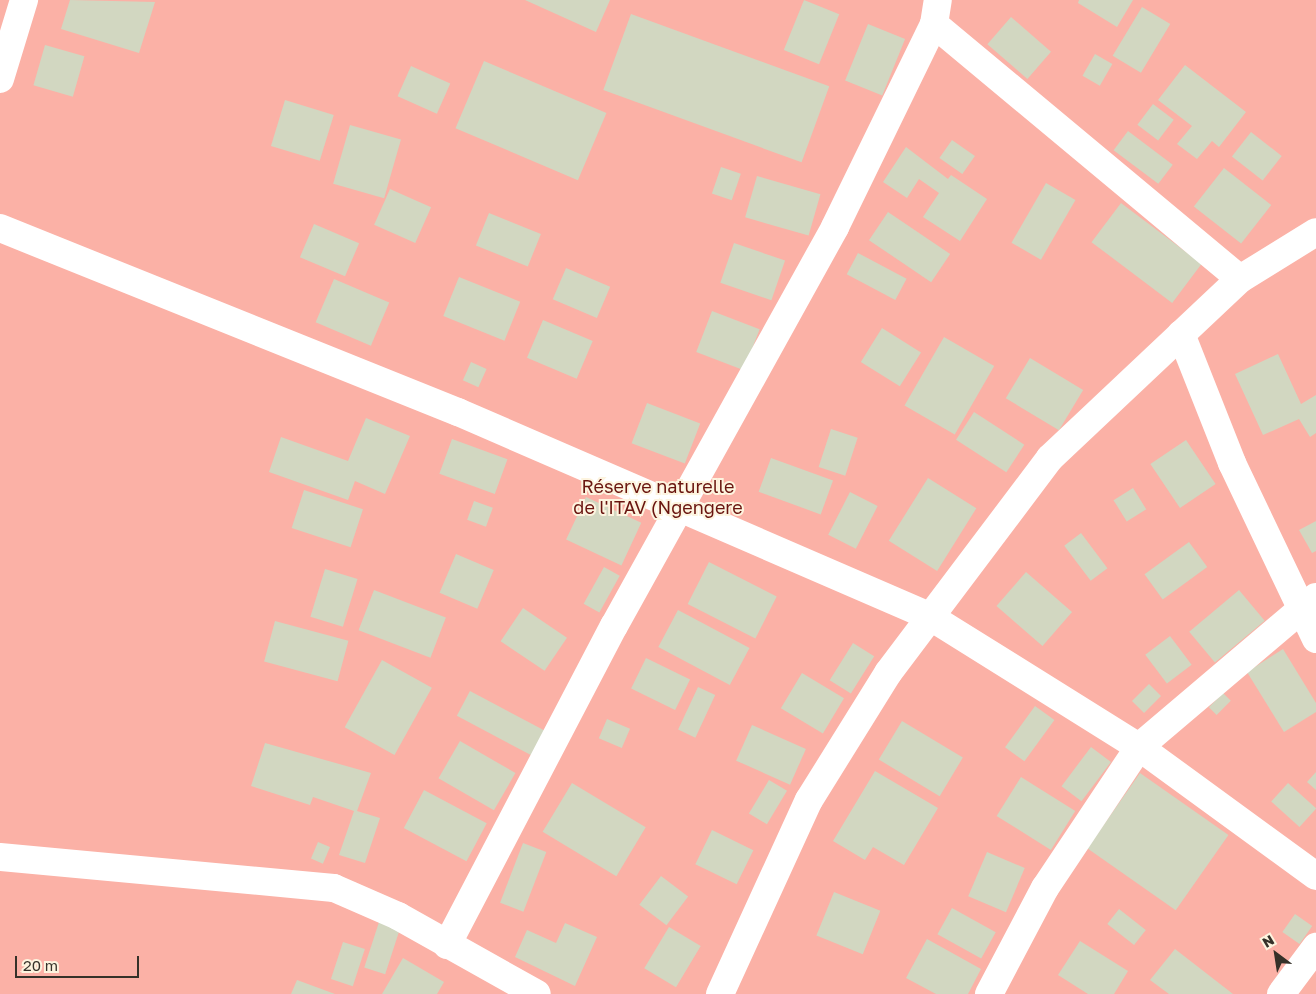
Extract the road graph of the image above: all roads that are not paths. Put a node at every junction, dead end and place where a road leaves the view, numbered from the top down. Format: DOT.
graph roads {
  1 [pos="24,0"];
  2 [pos="936,12"];
  3 [pos="0,79"];
  4 [pos="0,228"];
  5 [pos="1316,232"];
  6 [pos="1240,279"];
  7 [pos="1182,334"];
  8 [pos="680,508"];
  9 [pos="1307,603"];
  10 [pos="929,616"];
  11 [pos="1316,639"];
  12 [pos="1139,747"];
  13 [pos="0,857"];
  14 [pos="1316,876"];
  15 [pos="447,945"];
  16 [pos="1316,947"];
  17 [pos="537,994"];
  18 [pos="720,994"];
  19 [pos="989,994"];
  20 [pos="1281,994"];
  1 -- 3 [label="street"];
  2 -- 6 [label="street"];
  2 -- 8 [label="street"];
  4 -- 8 [label="street"];
  5 -- 6 [label="street"];
  6 -- 7 [label="street"];
  7 -- 9 [label="street"];
  7 -- 10 [label="street"];
  8 -- 10 [label="street"];
  8 -- 15 [label="street"];
  9 -- 11 [label="street"];
  9 -- 12 [label="street"];
  10 -- 12 [label="street"];
  10 -- 18 [label="street"];
  12 -- 14 [label="street"];
  12 -- 19 [label="street"];
  13 -- 15 [label="street"];
  15 -- 17 [label="street"];
  16 -- 20 [label="street"];
}
